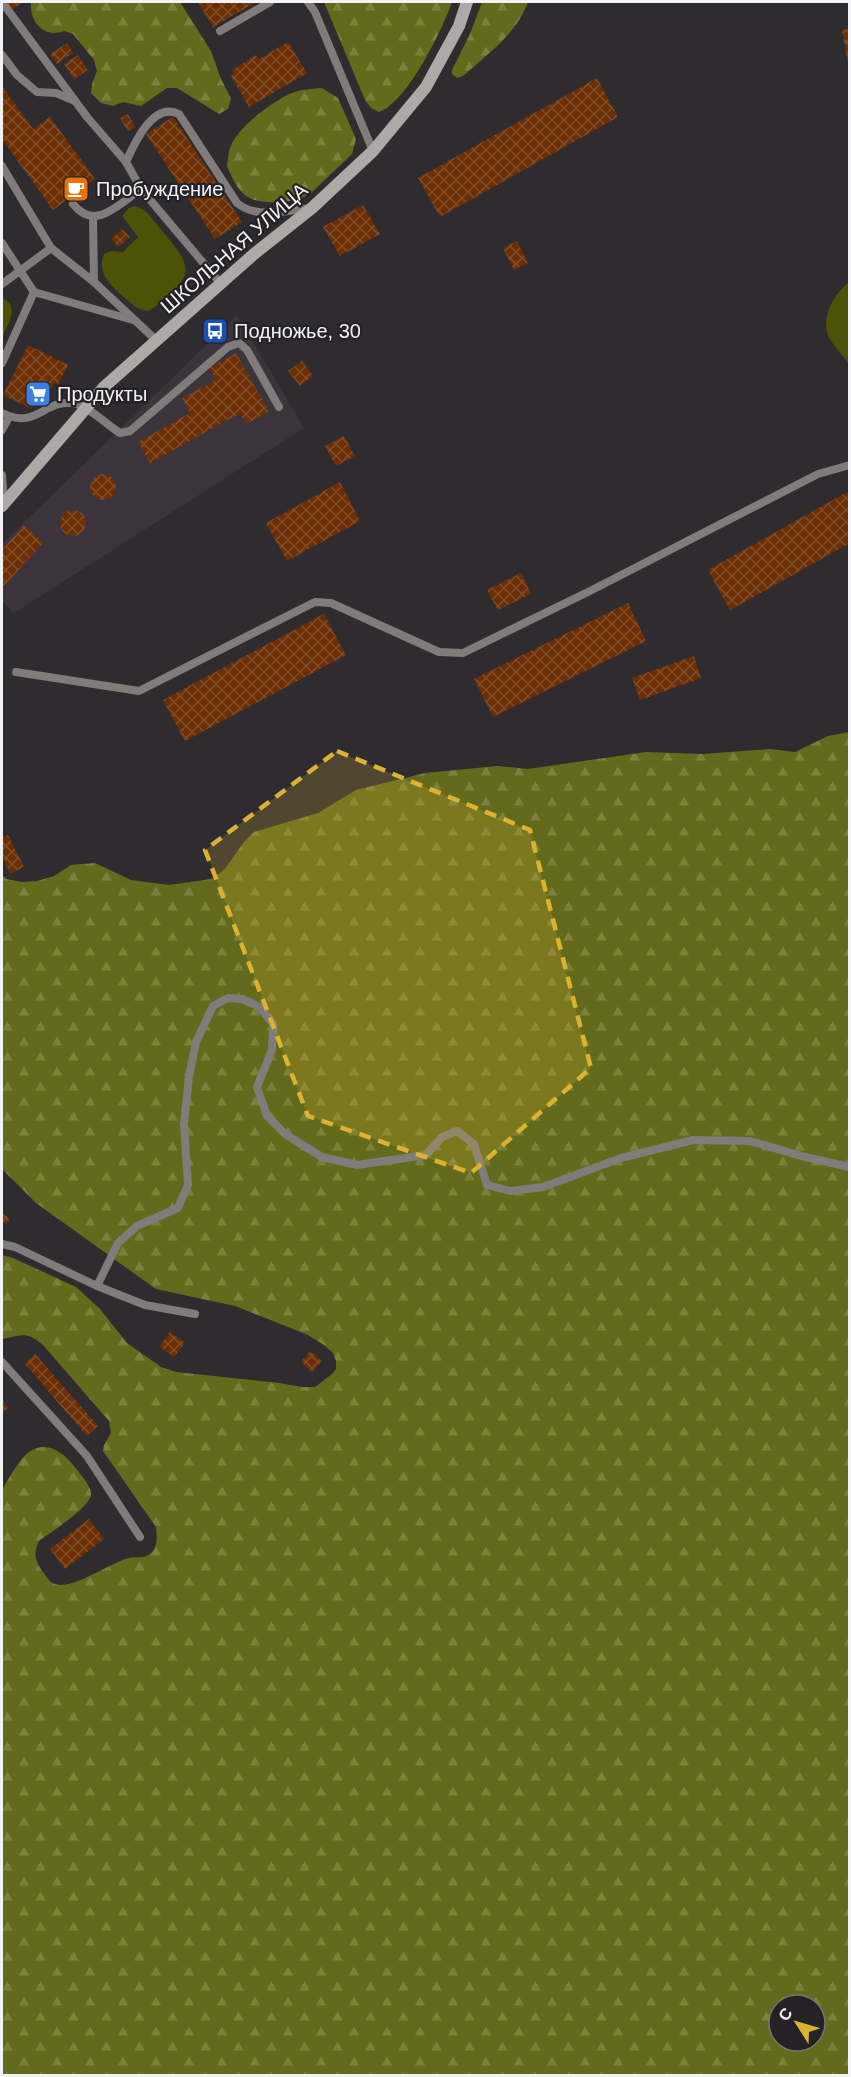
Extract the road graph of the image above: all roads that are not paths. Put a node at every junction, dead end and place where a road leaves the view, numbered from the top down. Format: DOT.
graph roads {
  1 [pos="2,2"];
  2 [pos="270,2"];
  3 [pos="308,2"];
  4 [pos="467,2"];
  5 [pos="220,31"];
  6 [pos="2,55"];
  7 [pos="75,101"];
  8 [pos="373,151"];
  9 [pos="126,162"];
  10 [pos="2,166"];
  11 [pos="141,189"];
  12 [pos="73,204"];
  13 [pos="312,208"];
  14 [pos="93,217"];
  15 [pos="2,243"];
  16 [pos="51,248"];
  17 [pos="19,271"];
  18 [pos="94,282"];
  19 [pos="2,284"];
  20 [pos="221,284"];
  21 [pos="34,292"];
  22 [pos="133,320"];
  23 [pos="157,341"];
  24 [pos="2,363"];
  25 [pos="279,407"];
  26 [pos="85,408"];
  27 [pos="5,415"];
  28 [pos="2,430"];
  29 [pos="849,465"];
  30 [pos="2,475"];
  31 [pos="3,505"];
  32 [pos="16,672"];
  33 [pos="849,1167"];
  34 [pos="2,1244"];
  35 [pos="97,1286"];
  36 [pos="195,1314"];
  37 [pos="2,1362"];
  38 [pos="140,1537"];
  1 -- 7 [label="lane"];
  2 -- 5 [label="lane"];
  3 -- 8 [label="lane"];
  4 -- 8 [label="main road, ШКОЛЬНАЯ УЛИЦА"];
  6 -- 7 [label="lane"];
  7 -- 9 [label="lane"];
  8 -- 13 [label="main road, ШКОЛЬНАЯ УЛИЦА"];
  9 -- 11 [label="lane"];
  9 -- 13 [label="lane"];
  10 -- 16 [label="lane"];
  11 -- 14 [label="lane"];
  11 -- 20 [label="lane"];
  12 -- 14 [label="lane"];
  13 -- 20 [label="main road, ШКОЛЬНАЯ УЛИЦА"];
  14 -- 18 [label="lane"];
  15 -- 17 [label="lane"];
  16 -- 17 [label="lane"];
  16 -- 18 [label="lane"];
  17 -- 19 [label="lane"];
  17 -- 21 [label="lane"];
  18 -- 22 [label="lane"];
  20 -- 23 [label="main road, ШКОЛЬНАЯ УЛИЦА"];
  21 -- 22 [label="lane"];
  21 -- 24 [label="lane"];
  22 -- 23 [label="lane"];
  23 -- 26 [label="main road, ШКОЛЬНАЯ УЛИЦА"];
  25 -- 26 [label="lane"];
  26 -- 27 [label="lane"];
  26 -- 31 [label="main road, ШКОЛЬНАЯ УЛИЦА"];
  27 -- 28 [label="lane"];
  29 -- 32 [label="lane"];
  30 -- 31 [label="lane"];
  33 -- 35 [label="lane"];
  34 -- 35 [label="lane"];
  35 -- 36 [label="lane"];
  37 -- 38 [label="lane"];
}
